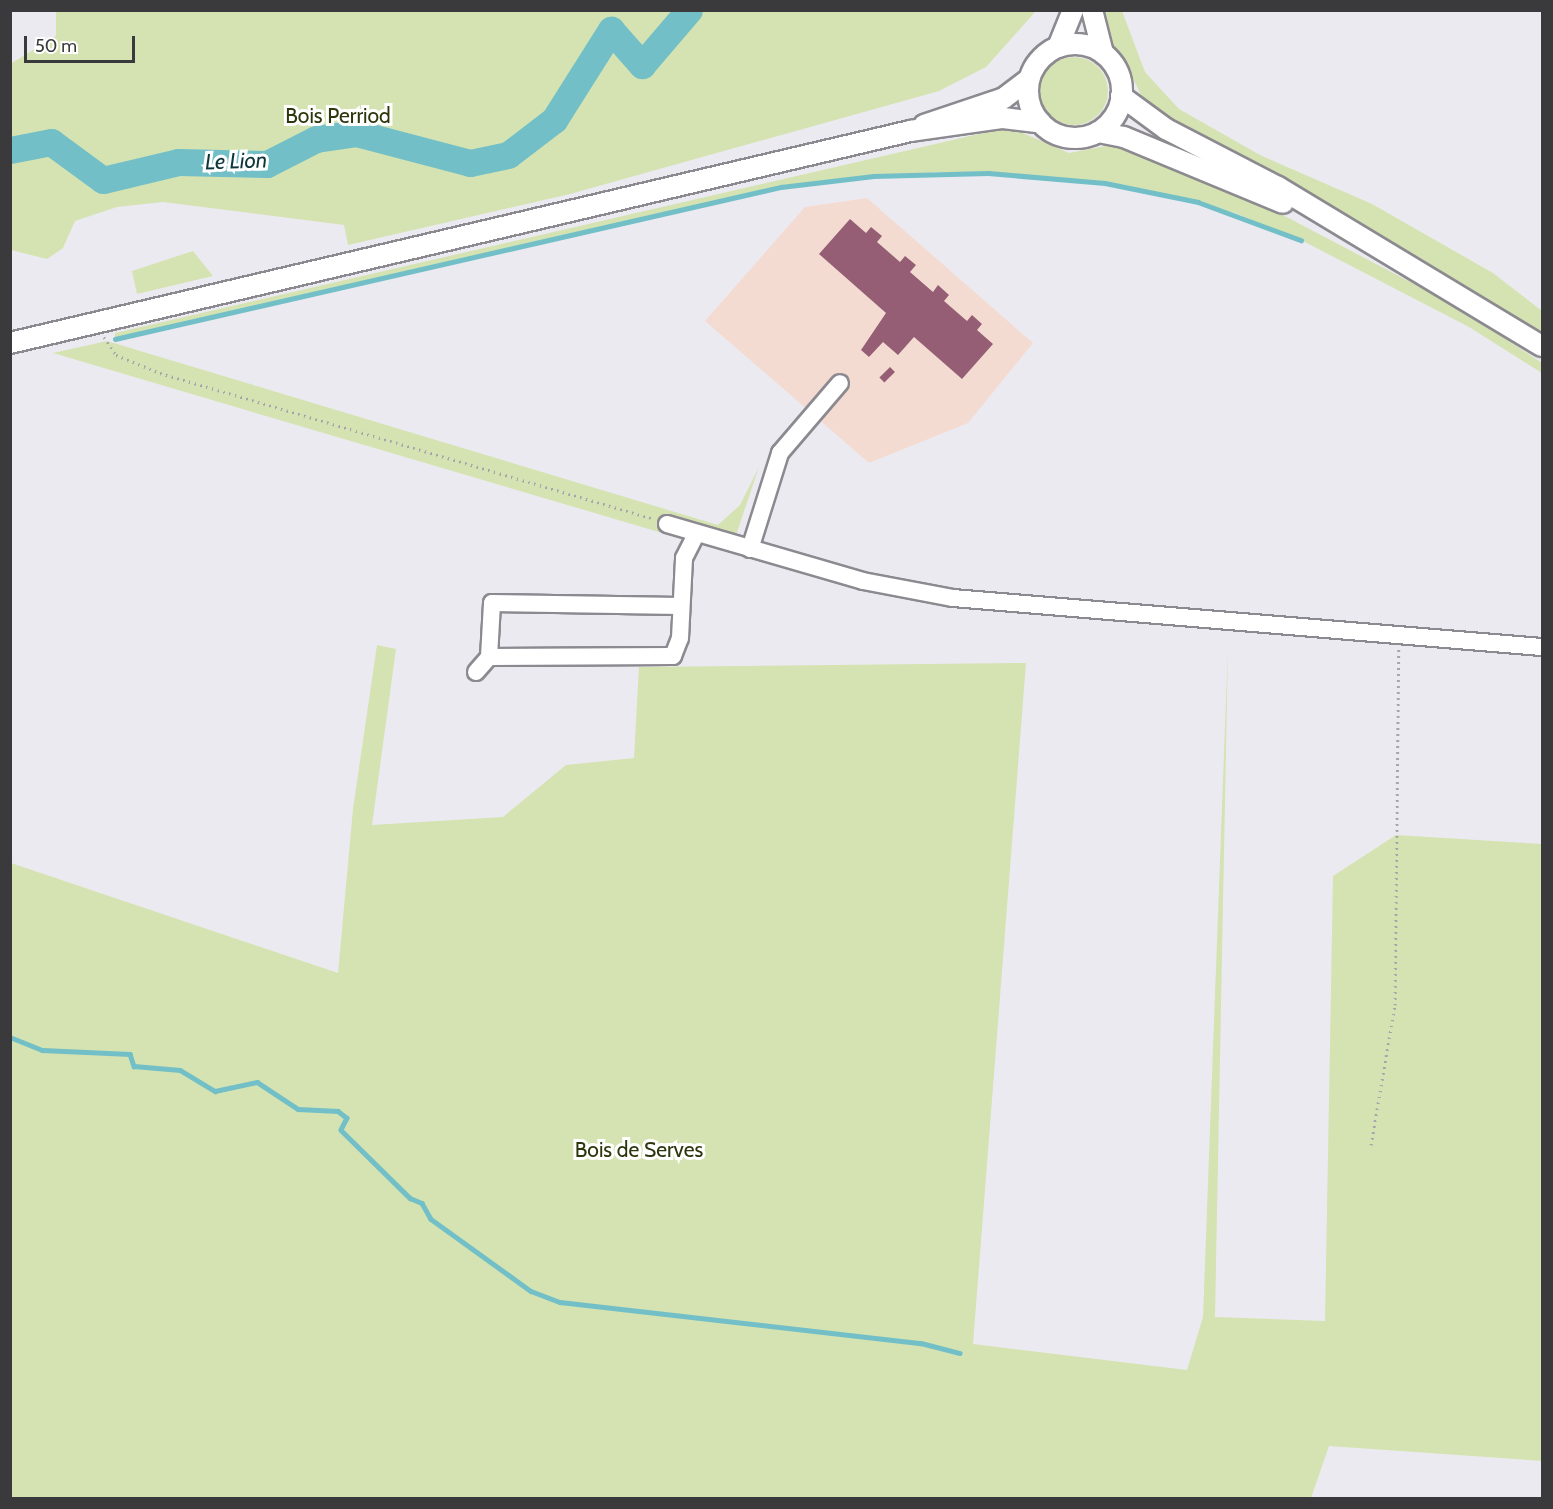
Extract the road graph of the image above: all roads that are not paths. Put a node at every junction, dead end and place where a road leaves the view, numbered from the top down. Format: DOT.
graph roads {
  1 [pos="1073,10"];
  2 [pos="1092,10"];
  3 [pos="1058,47"];
  4 [pos="1102,53"];
  5 [pos="1029,79"];
  6 [pos="1121,96"];
  7 [pos="1041,123"];
  8 [pos="910,131"];
  9 [pos="1098,132"];
  10 [pos="1331,221"];
  11 [pos="10,343"];
  12 [pos="1542,346"];
  13 [pos="840,382"];
  14 [pos="667,524"];
  15 [pos="697,532"];
  16 [pos="750,549"];
  17 [pos="680,606"];
  18 [pos="1542,647"];
  19 [pos="489,657"];
  20 [pos="476,672"];
  1 -- 3 [label="main road"];
  2 -- 4 [label="main road"];
  3 -- 4 [label="main road"];
  3 -- 5 [label="main road"];
  4 -- 6 [label="main road"];
  5 -- 7 [label="main road"];
  5 -- 8 [label="main road"];
  6 -- 9 [label="main road"];
  6 -- 10 [label="main road"];
  7 -- 8 [label="main road"];
  7 -- 9 [label="main road"];
  8 -- 11 [label="main road"];
  9 -- 10 [label="main road"];
  10 -- 12 [label="main road"];
  13 -- 16 [label="lane"];
  14 -- 15 [label="lane"];
  15 -- 16 [label="lane"];
  15 -- 17 [label="lane"];
  16 -- 18 [label="lane"];
  17 -- 19 [label="lane"];
  17 -- 19 [label="lane"];
  19 -- 20 [label="lane"];
}
